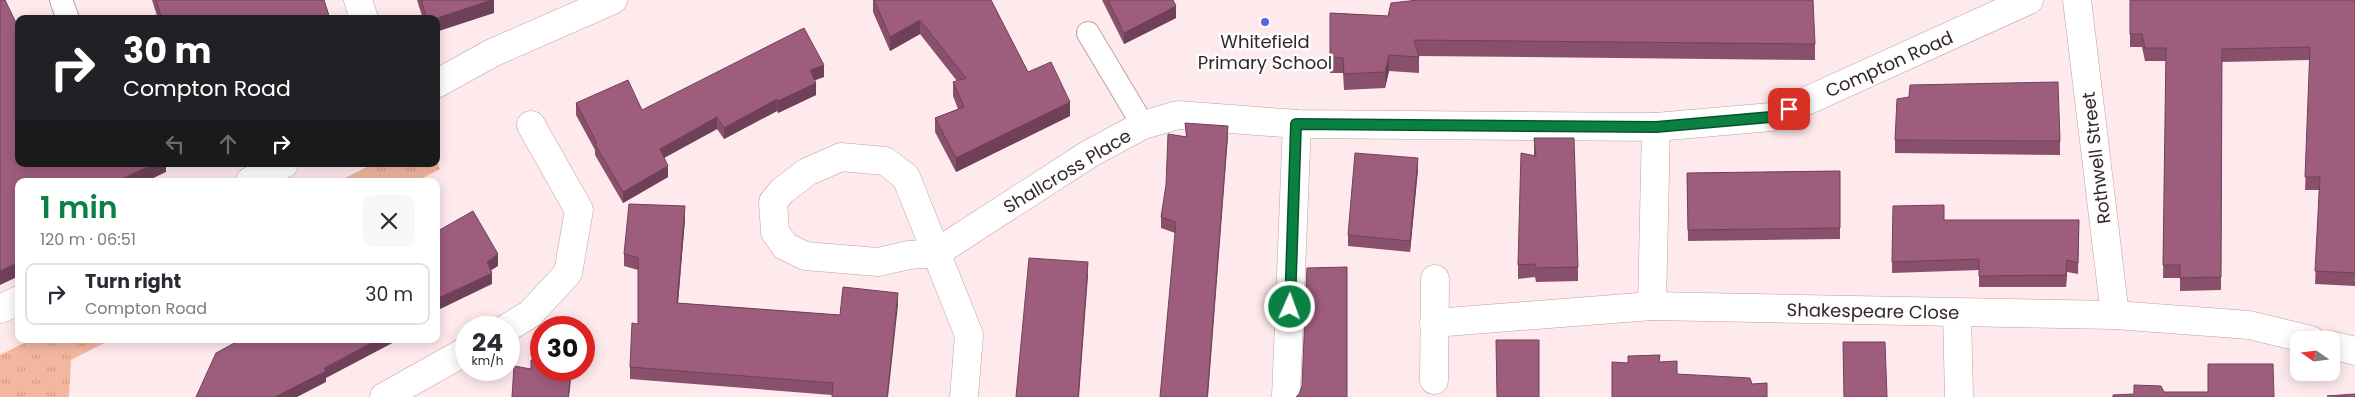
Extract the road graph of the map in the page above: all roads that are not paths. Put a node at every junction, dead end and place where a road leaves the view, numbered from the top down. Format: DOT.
graph roads {
  1 [pos="61,0"];
  2 [pos="358,0"];
  3 [pos="613,0"];
  4 [pos="2029,0"];
  5 [pos="2077,0"];
  6 [pos="67,15"];
  7 [pos="363,15"];
  8 [pos="1088,33"];
  9 [pos="440,82"];
  10 [pos="1296,124"];
  11 [pos="531,125"];
  12 [pos="1143,125"];
  13 [pos="1656,127"];
  14 [pos="278,167"];
  15 [pos="256,178"];
  16 [pos="936,253"];
  17 [pos="1435,279"];
  18 [pos="15,302"];
  19 [pos="1652,306"];
  20 [pos="0,309"];
  21 [pos="1957,313"];
  22 [pos="2115,315"];
  23 [pos="520,320"];
  24 [pos="1434,323"];
  25 [pos="2290,335"];
  26 [pos="2340,347"];
  27 [pos="2355,351"];
  28 [pos="455,356"];
  29 [pos="1434,380"];
  30 [pos="384,397"];
  31 [pos="964,397"];
  32 [pos="1286,397"];
  33 [pos="1958,397"];
  1 -- 6 [label="lane"];
  2 -- 7 [label="street"];
  3 -- 9 [label="street"];
  4 -- 13 [label="street, Compton Road"];
  5 -- 22 [label="street, Rothwell Street"];
  8 -- 12 [label="lane"];
  10 -- 12 [label="street, Shallcross Place"];
  10 -- 13 [label="street, Compton Road"];
  10 -- 32 [label="street"];
  11 -- 23 [label="street"];
  12 -- 16 [label="street, Shallcross Place"];
  13 -- 19 [label="street"];
  14 -- 15 [label="street"];
  16 -- 16 [label="street"];
  16 -- 31 [label="street"];
  17 -- 24 [label="street"];
  18 -- 20 [label="street"];
  19 -- 21 [label="street, Shakespeare Close"];
  19 -- 24 [label="street, Shakespeare Close"];
  21 -- 22 [label="street, Shakespeare Close"];
  21 -- 33 [label="street"];
  22 -- 25 [label="street, Shakespeare Close"];
  24 -- 29 [label="street"];
  26 -- 27 [label="street"];
  28 -- 30 [label="street"];
}
